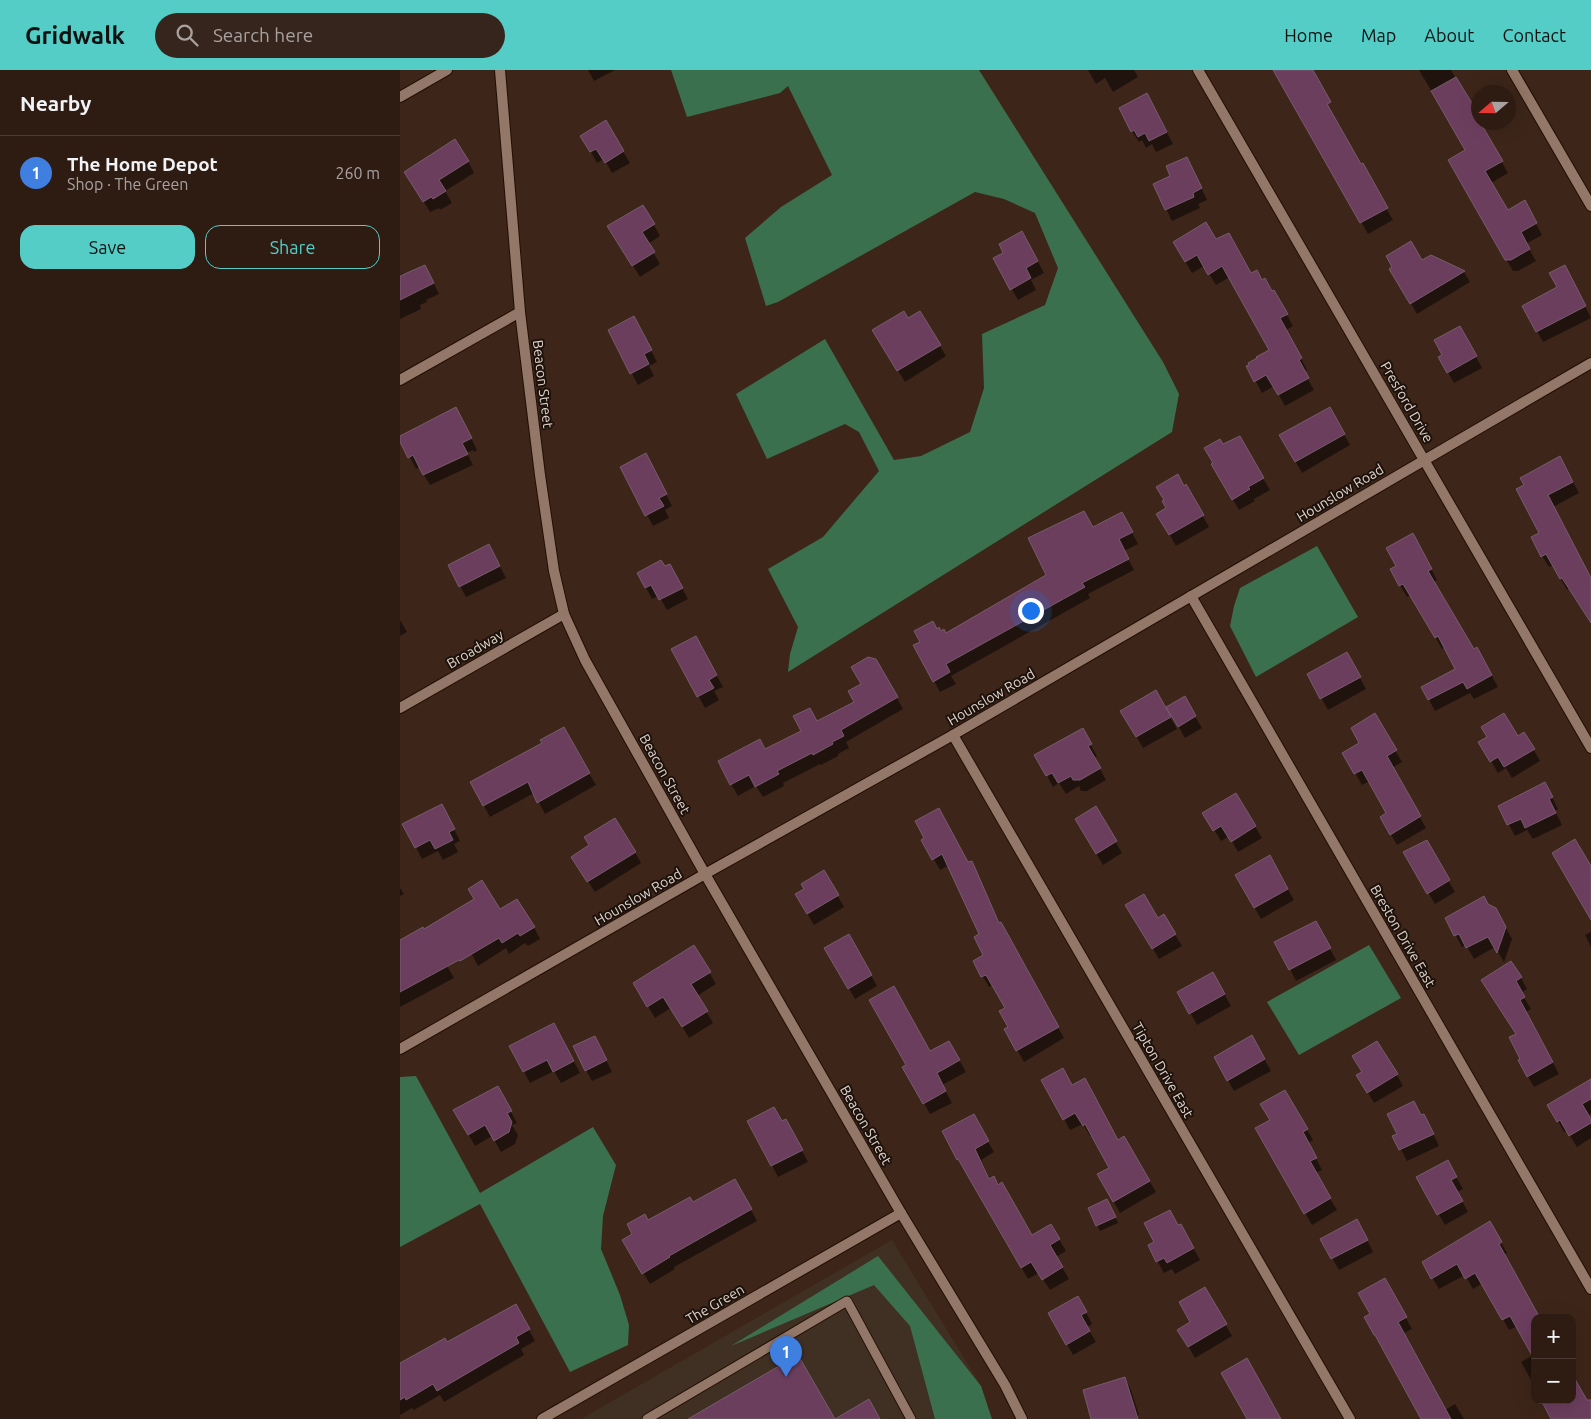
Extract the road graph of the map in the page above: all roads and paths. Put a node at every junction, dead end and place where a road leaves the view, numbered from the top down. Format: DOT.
graph roads {
  1 [pos="447,70"];
  2 [pos="500,70"];
  3 [pos="1198,70"];
  4 [pos="1512,70"];
  5 [pos="400,97"];
  6 [pos="1591,206"];
  7 [pos="520,312"];
  8 [pos="1591,363"];
  9 [pos="400,380"];
  10 [pos="1424,459"];
  11 [pos="1191,596"];
  12 [pos="564,614"];
  13 [pos="400,708"];
  14 [pos="953,736"];
  15 [pos="1591,748"];
  16 [pos="705,874"];
  17 [pos="400,1049"];
  18 [pos="901,1212"];
  19 [pos="1591,1288"];
  20 [pos="542,1419"];
  21 [pos="647,1419"];
  22 [pos="911,1419"];
  23 [pos="1022,1419"];
  24 [pos="1350,1419"];
  1 -- 5 [label="street"];
  2 -- 7 [label="street, Beacon Street"];
  3 -- 10 [label="street, Presford Drive"];
  4 -- 6 [label="street"];
  7 -- 9 [label="street"];
  7 -- 12 [label="street, Beacon Street"];
  8 -- 10 [label="street, Hounslow Road"];
  10 -- 11 [label="street, Hounslow Road"];
  10 -- 15 [label="street, Presford Drive"];
  11 -- 14 [label="street, Hounslow Road"];
  11 -- 19 [label="street, Breston Drive East"];
  12 -- 13 [label="street, Broadway"];
  12 -- 16 [label="street, Beacon Street"];
  14 -- 16 [label="street, Hounslow Road"];
  14 -- 24 [label="street, Tipton Drive East"];
  16 -- 17 [label="street, Hounslow Road"];
  16 -- 18 [label="street, Beacon Street"];
  18 -- 20 [label="street, The Green"];
  18 -- 23 [label="street, Beacon Street"];
  21 -- 22 [label="lane"];
}
